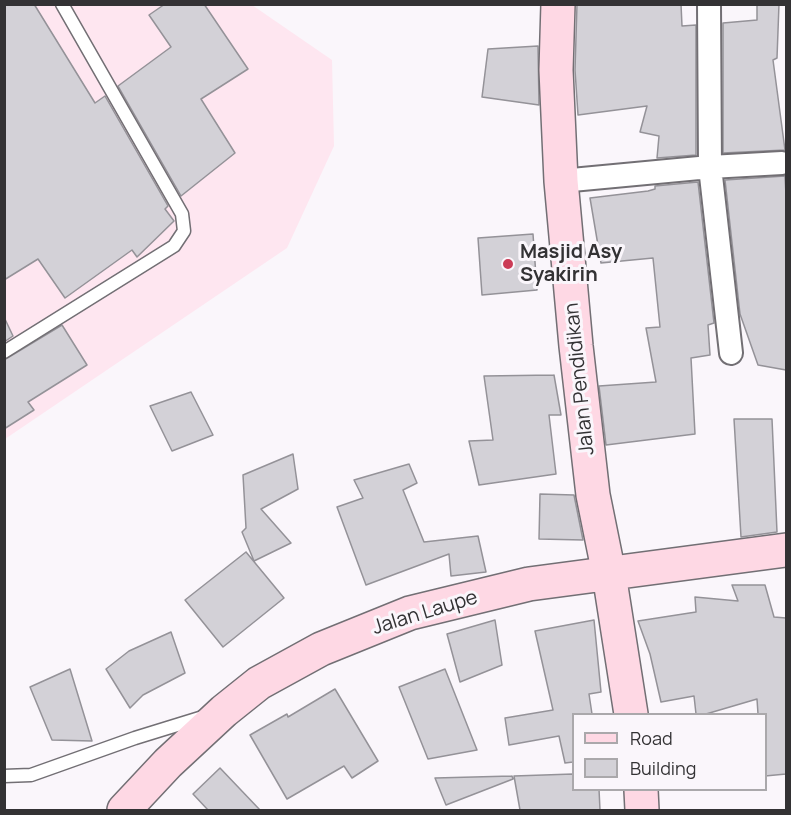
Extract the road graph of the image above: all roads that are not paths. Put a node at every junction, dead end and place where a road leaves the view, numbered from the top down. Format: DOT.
graph roads {
  1 [pos="62,4"];
  2 [pos="558,4"];
  3 [pos="708,4"];
  4 [pos="782,163"];
  5 [pos="710,167"];
  6 [pos="561,181"];
  7 [pos="4,352"];
  8 [pos="731,353"];
  9 [pos="786,550"];
  10 [pos="609,574"];
  11 [pos="224,711"];
  12 [pos="631,713"];
  13 [pos="4,776"];
  14 [pos="640,791"];
  15 [pos="124,810"];
  16 [pos="642,810"];
  1 -- 7 [label="lane"];
  2 -- 6 [label="street, Jalan Pendidikan"];
  3 -- 5 [label="street"];
  4 -- 5 [label="street"];
  5 -- 6 [label="street"];
  5 -- 8 [label="street"];
  6 -- 10 [label="street, Jalan Pendidikan"];
  9 -- 10 [label="street, Jalan Laupe"];
  10 -- 11 [label="street, Jalan Laupe"];
  10 -- 12 [label="street, Jalan Pendidikan"];
  11 -- 13 [label="lane"];
  11 -- 15 [label="street, Jalan Laupe"];
  14 -- 16 [label="street"];
}
